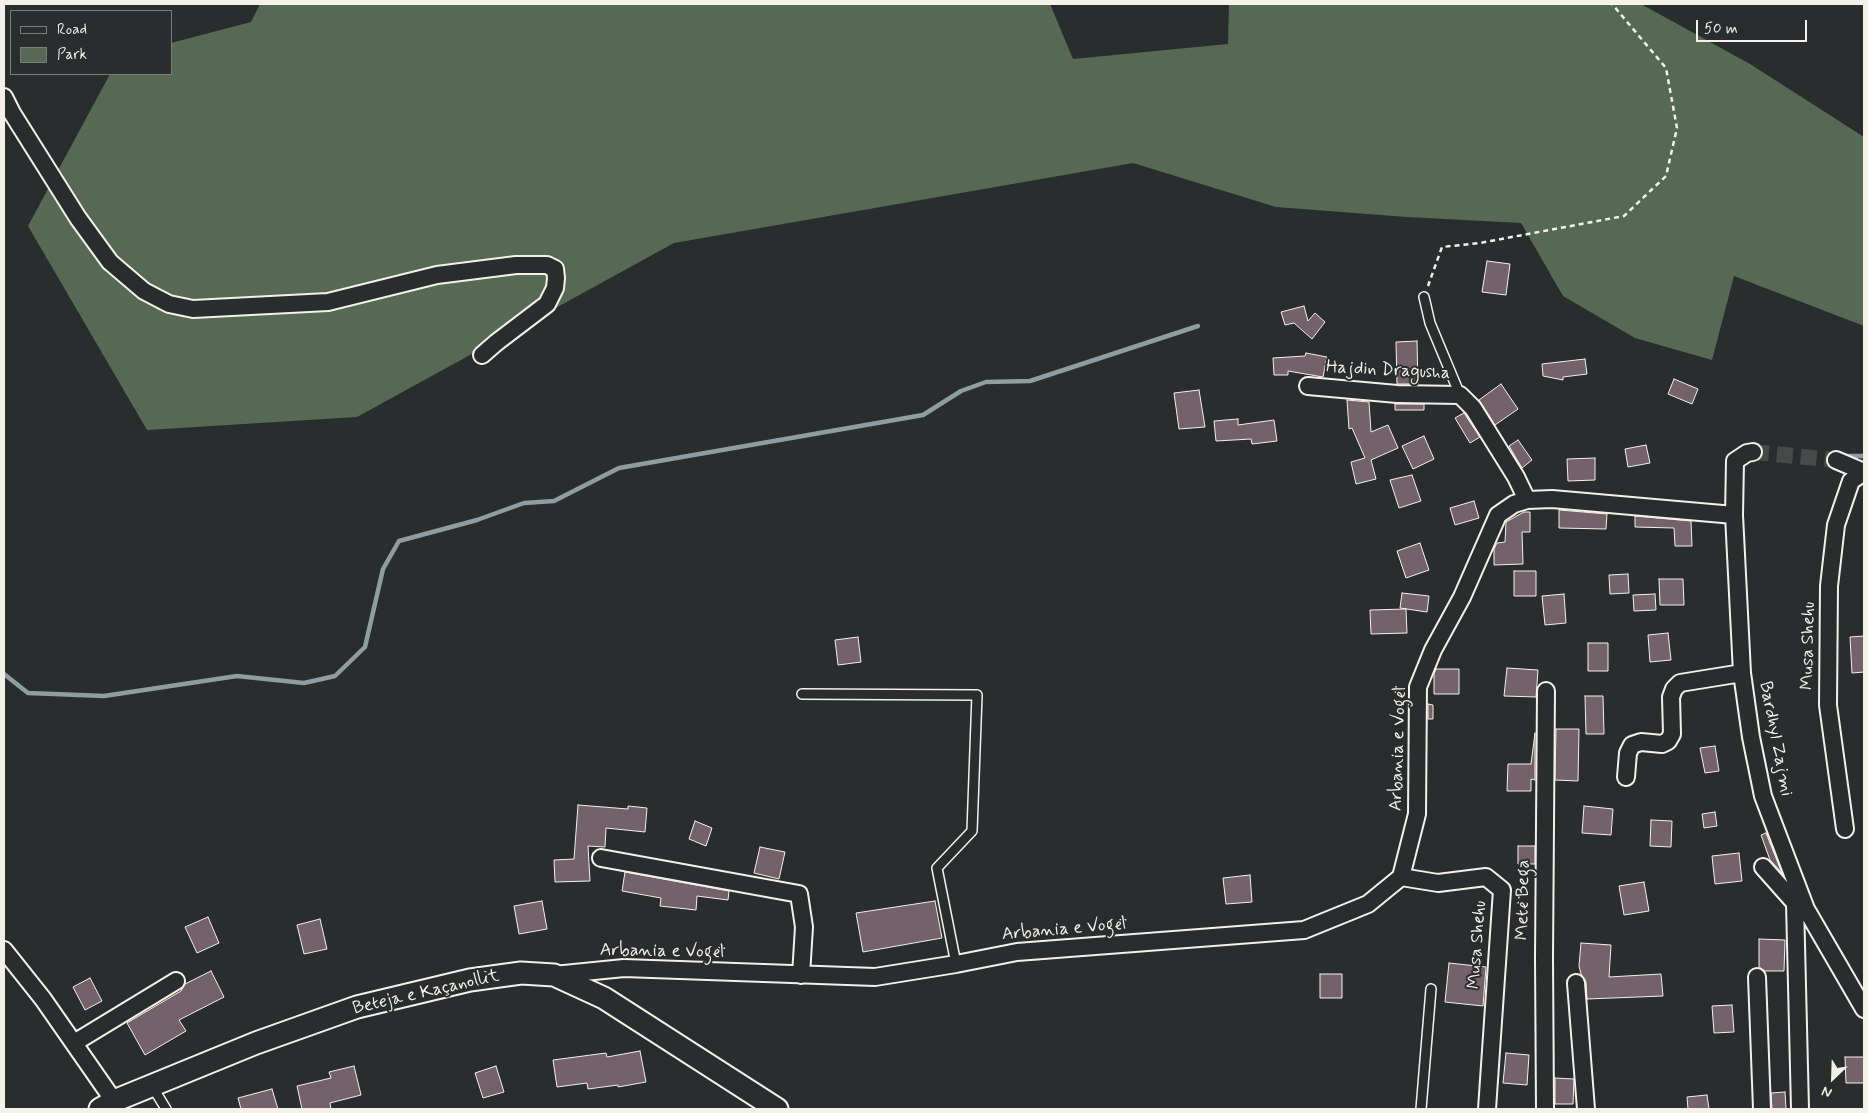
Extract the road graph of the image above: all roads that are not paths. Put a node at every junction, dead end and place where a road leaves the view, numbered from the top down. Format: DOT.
graph roads {
  1 [pos="4,97"];
  2 [pos="1424,297"];
  3 [pos="482,355"];
  4 [pos="1308,386"];
  5 [pos="1460,395"];
  6 [pos="1753,452"];
  7 [pos="1836,460"];
  8 [pos="1864,472"];
  9 [pos="1527,500"];
  10 [pos="1734,515"];
  11 [pos="1742,673"];
  12 [pos="1546,691"];
  13 [pos="802,694"];
  14 [pos="1626,777"];
  15 [pos="1845,829"];
  16 [pos="601,858"];
  17 [pos="1763,867"];
  18 [pos="1401,877"];
  19 [pos="4,950"];
  20 [pos="956,964"];
  21 [pos="554,975"];
  22 [pos="801,975"];
  23 [pos="1757,977"];
  24 [pos="176,981"];
  25 [pos="1576,983"];
  26 [pos="1431,989"];
  27 [pos="1864,1009"];
  28 [pos="74,1043"];
  29 [pos="152,1086"];
  30 [pos="107,1105"];
  31 [pos="166,1109"];
  32 [pos="777,1109"];
  33 [pos="1421,1109"];
  34 [pos="1487,1109"];
  35 [pos="1545,1109"];
  36 [pos="1586,1109"];
  37 [pos="1762,1109"];
  38 [pos="1800,1109"];
  1 -- 3 [label="street"];
  2 -- 5 [label="lane"];
  4 -- 5 [label="street, Hajdin Dragusha"];
  5 -- 9 [label="street, Hajdin Dragusha"];
  6 -- 10 [label="street"];
  7 -- 8 [label="street"];
  8 -- 15 [label="street, Musa Shehu"];
  9 -- 10 [label="street, Arbania e Vogël"];
  9 -- 18 [label="street, Arbania e Vogël"];
  10 -- 11 [label="street, Bardhyl Zajmi"];
  11 -- 14 [label="street"];
  11 -- 27 [label="street, Bardhyl Zajmi"];
  12 -- 35 [label="street, Metë Bega"];
  13 -- 20 [label="lane"];
  16 -- 22 [label="street"];
  17 -- 38 [label="street"];
  18 -- 20 [label="street, Arbania e Vogël"];
  18 -- 34 [label="street, Musa Shehu"];
  19 -- 28 [label="street, Beteja e Kaçanollit"];
  20 -- 22 [label="street, Arbania e Vogël"];
  21 -- 22 [label="street, Arbania e Vogël"];
  21 -- 29 [label="street, Beteja e Kaçanollit"];
  21 -- 32 [label="street, Beteja e Kaçanollit"];
  23 -- 37 [label="street"];
  24 -- 28 [label="street"];
  25 -- 36 [label="street"];
  26 -- 33 [label="lane"];
  28 -- 30 [label="street, Beteja e Kaçanollit"];
  29 -- 30 [label="street, Beteja e Kaçanollit"];
  29 -- 31 [label="lane"];
}
